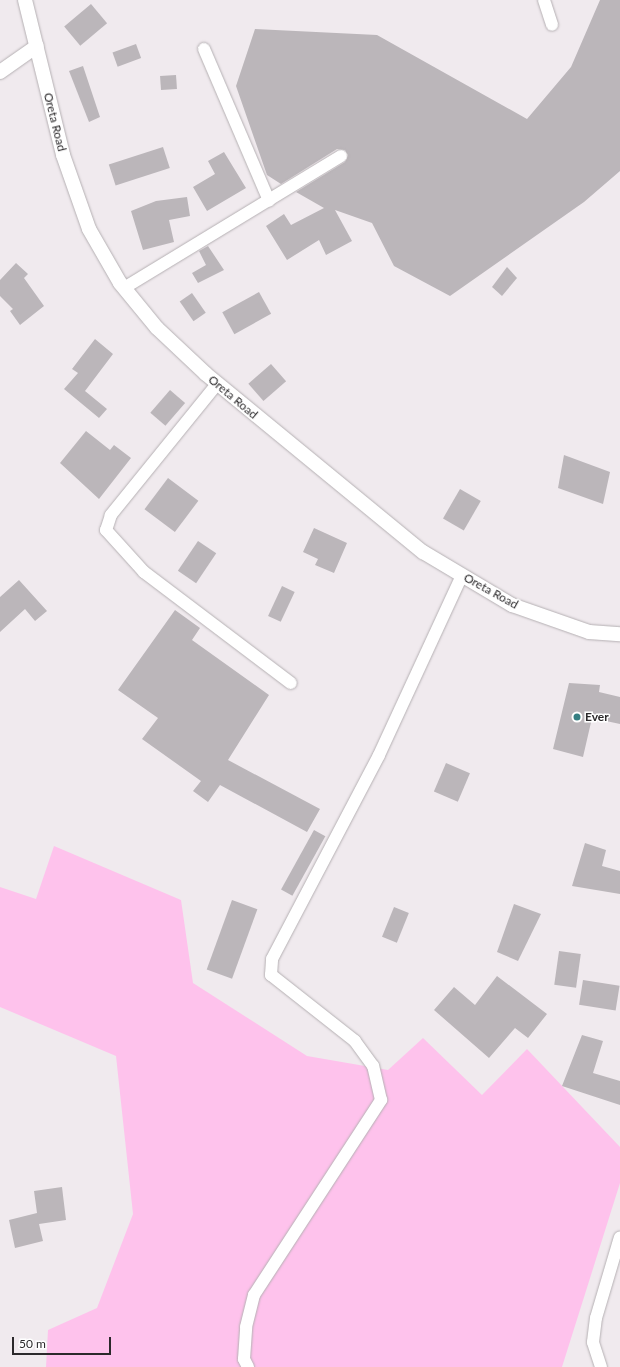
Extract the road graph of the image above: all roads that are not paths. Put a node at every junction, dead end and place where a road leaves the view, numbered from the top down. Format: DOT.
graph roads {
  1 [pos="25,0"];
  2 [pos="544,0"];
  3 [pos="552,25"];
  4 [pos="36,46"];
  5 [pos="204,50"];
  6 [pos="0,72"];
  7 [pos="341,156"];
  8 [pos="269,201"];
  9 [pos="124,288"];
  10 [pos="218,384"];
  11 [pos="462,575"];
  12 [pos="620,634"];
  13 [pos="292,683"];
  14 [pos="620,1237"];
  15 [pos="248,1367"];
  16 [pos="602,1367"];
  1 -- 4 [label="street, Oreta Road"];
  2 -- 3 [label="street"];
  4 -- 6 [label="street"];
  4 -- 9 [label="street, Oreta Road"];
  5 -- 8 [label="street"];
  7 -- 8 [label="street"];
  8 -- 9 [label="street"];
  9 -- 10 [label="street, Oreta Road"];
  10 -- 11 [label="street, Oreta Road"];
  10 -- 13 [label="street"];
  11 -- 12 [label="street, Oreta Road"];
  11 -- 15 [label="street"];
  14 -- 16 [label="street"];
}
